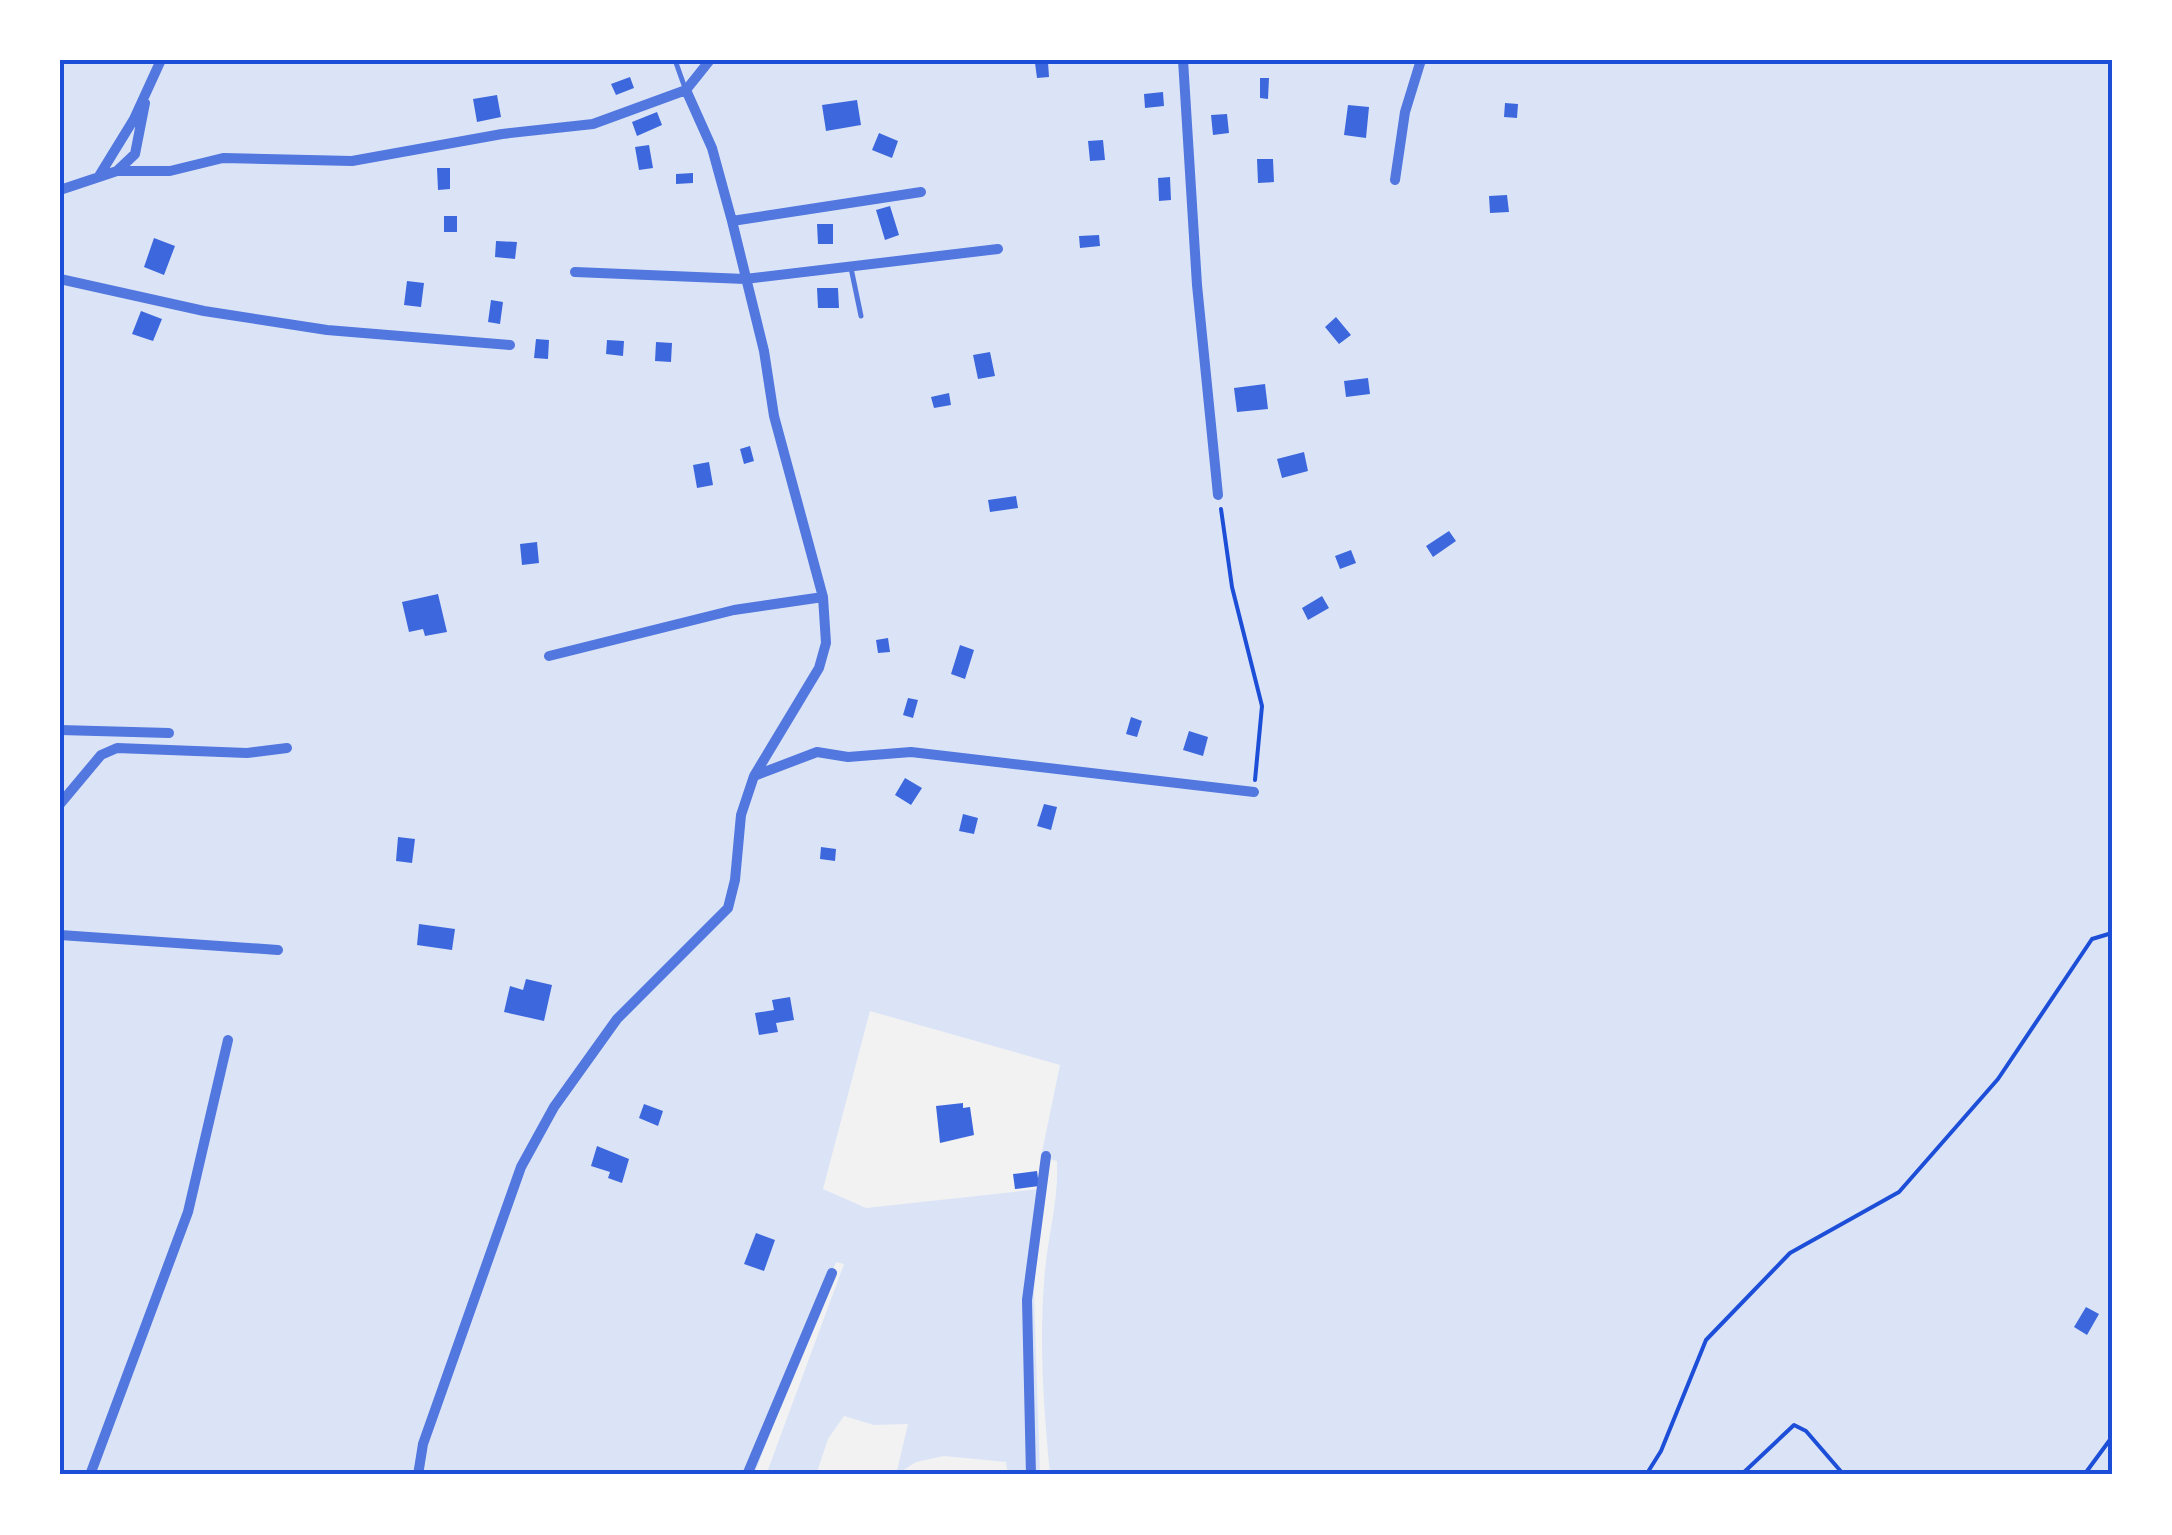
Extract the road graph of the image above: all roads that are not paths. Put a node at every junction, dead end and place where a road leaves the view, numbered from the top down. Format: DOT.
graph roads {
  1 [pos="162,60"];
  2 [pos="674,60"];
  3 [pos="710,60"];
  4 [pos="1183,60"];
  5 [pos="1421,60"];
  6 [pos="686,90"];
  7 [pos="146,97"];
  8 [pos="117,171"];
  9 [pos="99,177"];
  10 [pos="1395,180"];
  11 [pos="60,190"];
  12 [pos="921,192"];
  13 [pos="732,221"];
  14 [pos="998,249"];
  15 [pos="850,265"];
  16 [pos="575,272"];
  17 [pos="746,278"];
  18 [pos="60,279"];
  19 [pos="861,316"];
  20 [pos="510,345"];
  21 [pos="1218,494"];
  22 [pos="823,596"];
  23 [pos="549,656"];
  24 [pos="60,730"];
  25 [pos="135,732"];
  26 [pos="169,733"];
  27 [pos="135,747"];
  28 [pos="288,748"];
  29 [pos="754,776"];
  30 [pos="1254,792"];
  31 [pos="60,804"];
  32 [pos="60,934"];
  33 [pos="278,950"];
  34 [pos="228,1040"];
  35 [pos="1046,1156"];
  36 [pos="832,1273"];
  37 [pos="90,1475"];
  38 [pos="418,1475"];
  39 [pos="747,1475"];
  40 [pos="1032,1475"];
  1 -- 7 [label="street"];
  2 -- 6 [label="lane"];
  3 -- 6 [label="street"];
  4 -- 21 [label="street"];
  5 -- 10 [label="street"];
  6 -- 8 [label="street"];
  6 -- 13 [label="street"];
  7 -- 8 [label="street"];
  7 -- 9 [label="street"];
  8 -- 9 [label="street"];
  9 -- 11 [label="street"];
  12 -- 13 [label="street"];
  13 -- 17 [label="street"];
  14 -- 15 [label="street"];
  15 -- 17 [label="street"];
  15 -- 19 [label="lane"];
  16 -- 17 [label="street"];
  17 -- 22 [label="street"];
  18 -- 20 [label="street"];
  22 -- 23 [label="street"];
  22 -- 29 [label="street"];
  24 -- 25 [label="street"];
  25 -- 26 [label="street"];
  25 -- 27 [label="street"];
  27 -- 28 [label="street"];
  27 -- 31 [label="street"];
  29 -- 30 [label="street"];
  29 -- 38 [label="street"];
  32 -- 33 [label="street"];
  34 -- 37 [label="street"];
  35 -- 40 [label="street"];
  36 -- 39 [label="street"];
}
